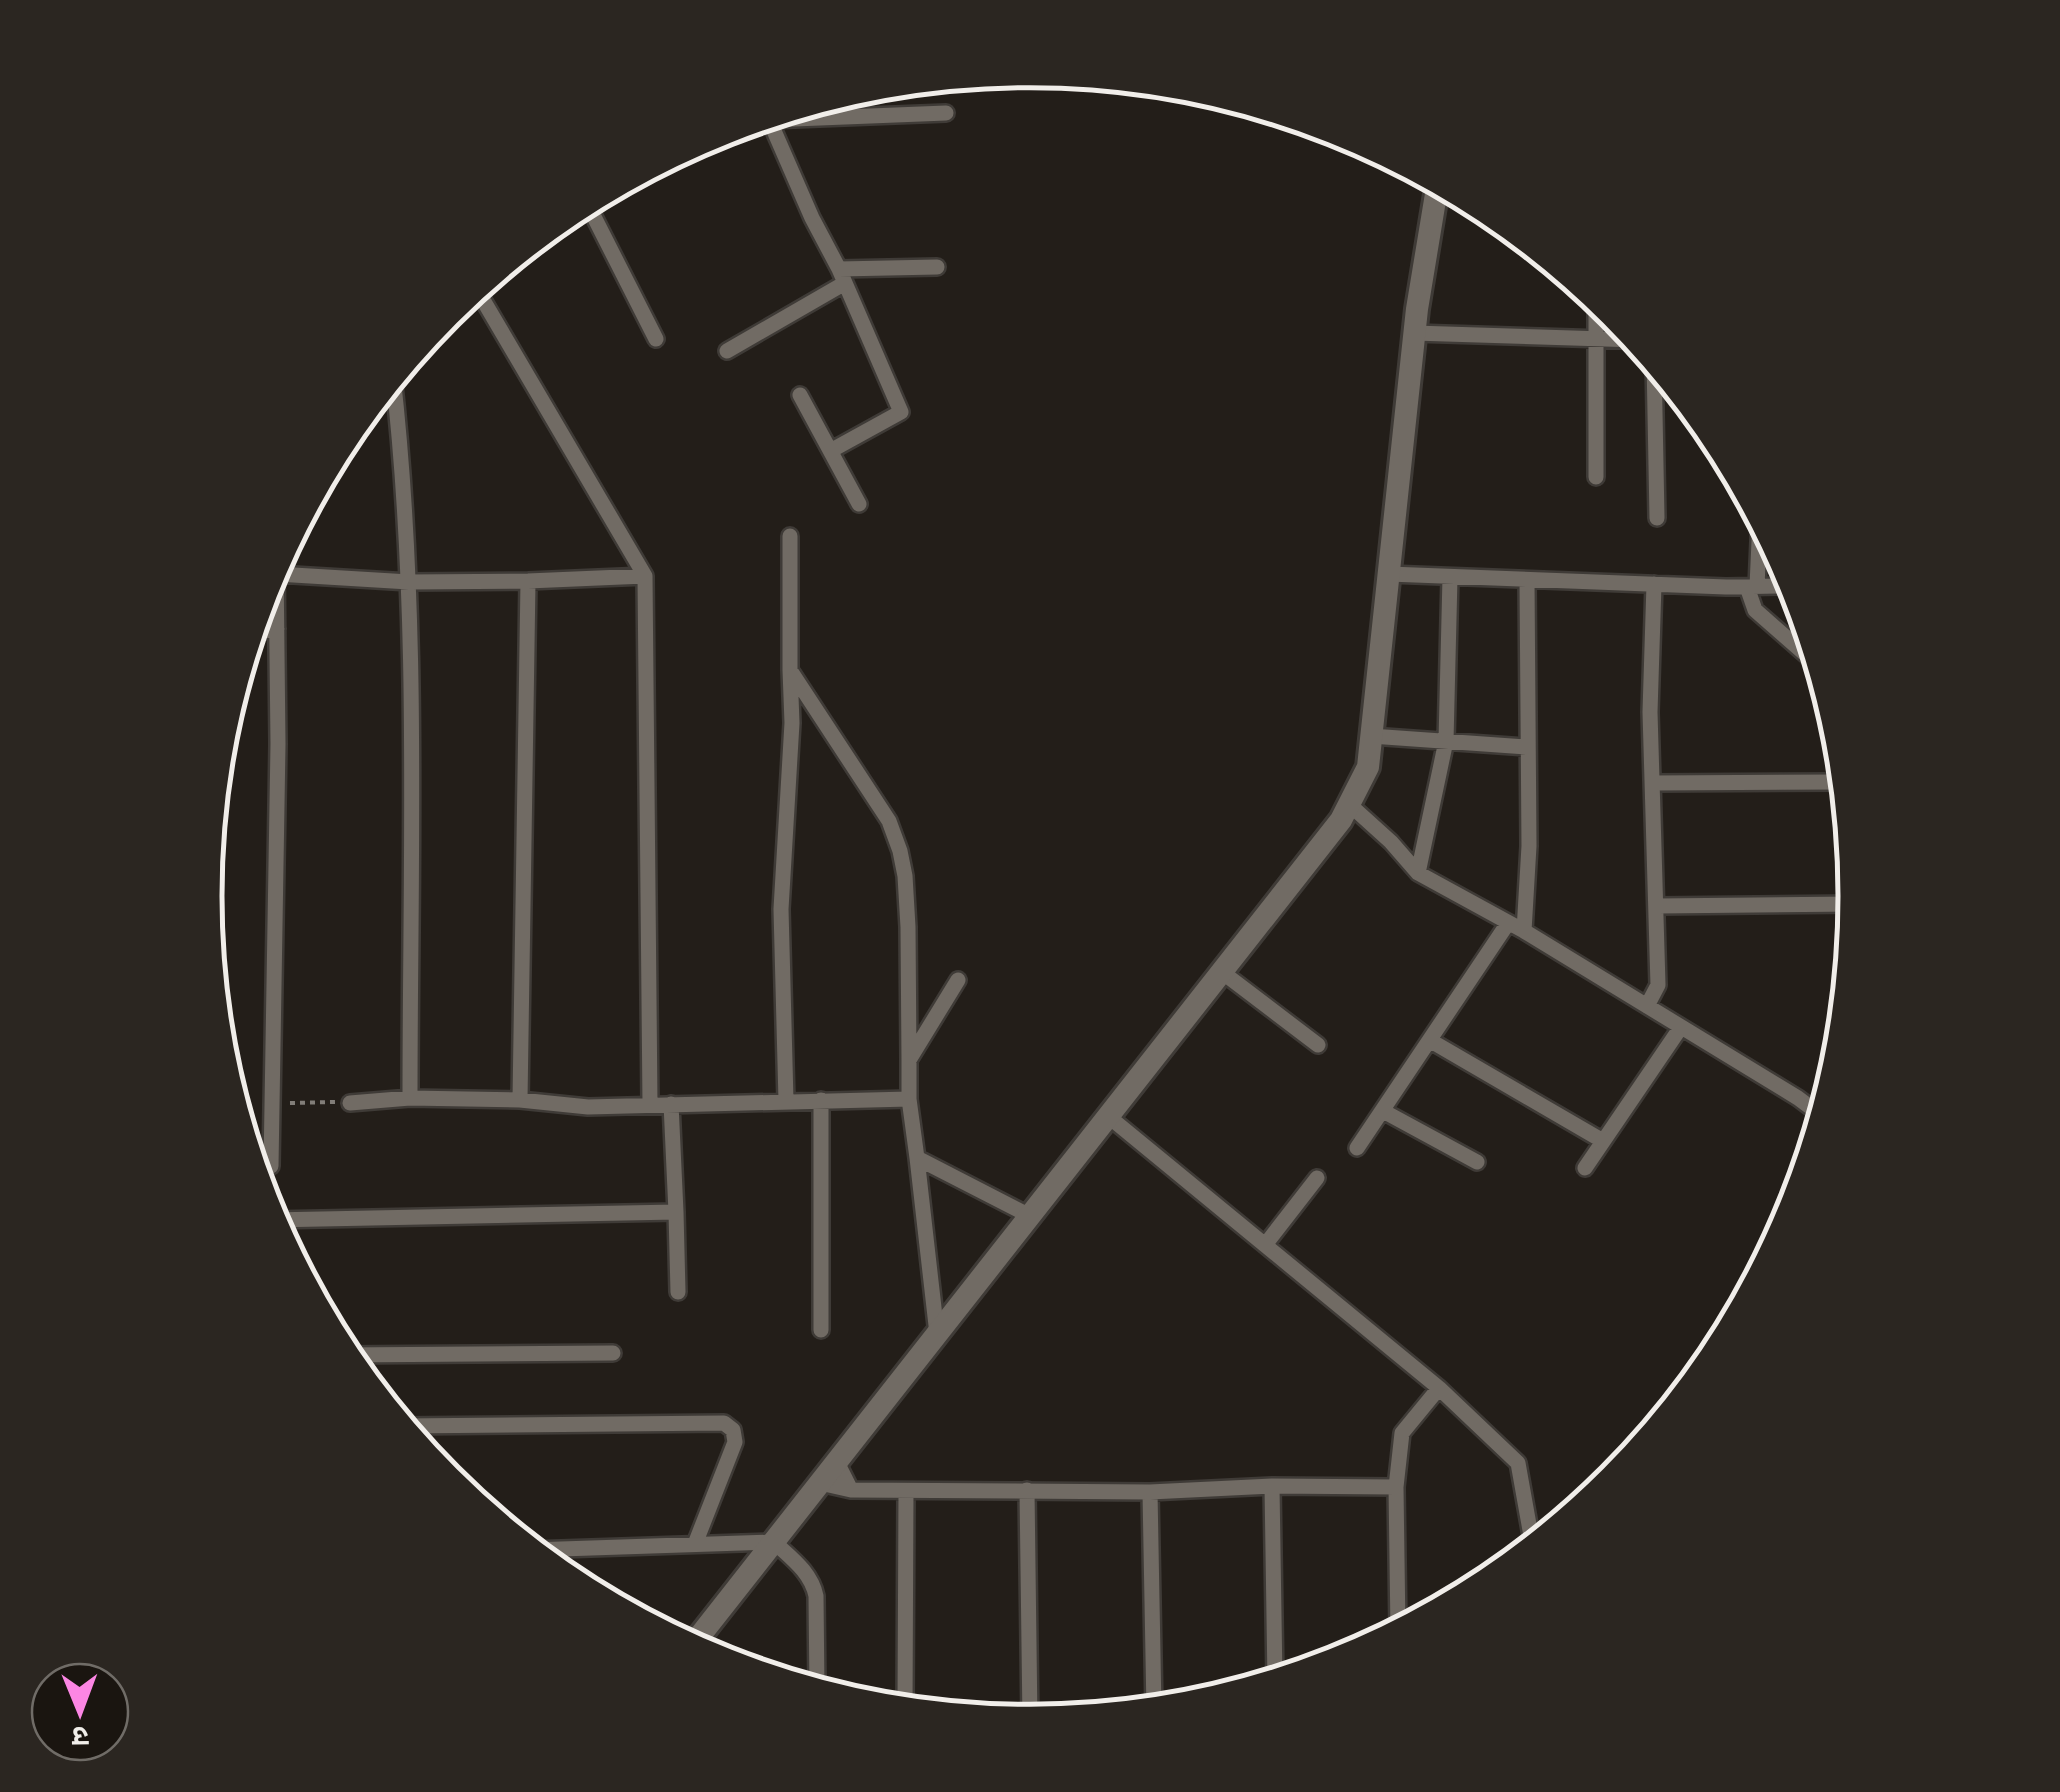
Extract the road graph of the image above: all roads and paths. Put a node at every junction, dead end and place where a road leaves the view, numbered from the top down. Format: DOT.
graph roads {
  1 [pos="946,113"];
  2 [pos="815,117"];
  3 [pos="773,129"];
  4 [pos="1436,197"];
  5 [pos="594,216"];
  6 [pos="937,267"];
  7 [pos="842,276"];
  8 [pos="483,301"];
  9 [pos="1597,319"];
  10 [pos="1414,334"];
  11 [pos="1598,339"];
  12 [pos="1616,339"];
  13 [pos="656,340"];
  14 [pos="728,352"];
  15 [pos="1654,383"];
  16 [pos="800,395"];
  17 [pos="395,397"];
  18 [pos="832,450"];
  19 [pos="1596,477"];
  20 [pos="859,504"];
  21 [pos="1657,518"];
  22 [pos="790,536"];
  23 [pos="1757,543"];
  24 [pos="291,570"];
  25 [pos="1388,574"];
  26 [pos="645,576"];
  27 [pos="1450,576"];
  28 [pos="1527,580"];
  29 [pos="409,582"];
  30 [pos="528,582"];
  31 [pos="1654,584"];
  32 [pos="1776,584"];
  33 [pos="1752,586"];
  34 [pos="277,604"];
  35 [pos="277,629"];
  36 [pos="266,630"];
  37 [pos="1800,649"];
  38 [pos="790,670"];
  39 [pos="1371,736"];
  40 [pos="1446,741"];
  41 [pos="1527,747"];
  42 [pos="1831,782"];
  43 [pos="1653,783"];
  44 [pos="1349,804"];
  45 [pos="1418,873"];
  46 [pos="1838,904"];
  47 [pos="1656,906"];
  48 [pos="1508,923"];
  49 [pos="1524,932"];
  50 [pos="1222,972"];
  51 [pos="958,980"];
  52 [pos="1647,1006"];
  53 [pos="1681,1027"];
  54 [pos="1431,1040"];
  55 [pos="1318,1045"];
  56 [pos="909,1060"];
  57 [pos="410,1098"];
  58 [pos="909,1099"];
  59 [pos="520,1100"];
  60 [pos="820,1100"];
  61 [pos="786,1101"];
  62 [pos="350,1103"];
  63 [pos="272,1104"];
  64 [pos="671,1104"];
  65 [pos="650,1105"];
  66 [pos="1810,1107"];
  67 [pos="1383,1110"];
  68 [pos="1108,1116"];
  69 [pos="1603,1141"];
  70 [pos="1357,1148"];
  71 [pos="917,1158"];
  72 [pos="1477,1162"];
  73 [pos="271,1166"];
  74 [pos="1585,1168"];
  75 [pos="1318,1178"];
  76 [pos="676,1212"];
  77 [pos="1030,1216"];
  78 [pos="290,1220"];
  79 [pos="1266,1245"];
  80 [pos="678,1292"];
  81 [pos="820,1330"];
  82 [pos="937,1334"];
  83 [pos="613,1353"];
  84 [pos="365,1355"];
  85 [pos="1439,1388"];
  86 [pos="419,1426"];
  87 [pos="836,1462"];
  88 [pos="820,1484"];
  89 [pos="1272,1486"];
  90 [pos="1396,1487"];
  91 [pos="851,1490"];
  92 [pos="1027,1490"];
  93 [pos="906,1491"];
  94 [pos="1150,1492"];
  95 [pos="1530,1531"];
  96 [pos="774,1542"];
  97 [pos="694,1544"];
  98 [pos="555,1549"];
  99 [pos="1398,1616"];
  100 [pos="702,1634"];
  101 [pos="1275,1666"];
  102 [pos="817,1676"];
  103 [pos="904,1695"];
  104 [pos="1154,1695"];
  105 [pos="1030,1704"];
  1 -- 2 [label="street"];
  3 -- 7 [label="street"];
  4 -- 10 [label="street"];
  5 -- 13 [label="street"];
  6 -- 7 [label="street"];
  7 -- 14 [label="street"];
  7 -- 18 [label="street"];
  8 -- 26 [label="street"];
  9 -- 11 [label="street"];
  10 -- 11 [label="street"];
  10 -- 25 [label="street"];
  11 -- 12 [label="street"];
  11 -- 19 [label="street"];
  15 -- 21 [label="street"];
  16 -- 18 [label="street"];
  17 -- 29 [label="street"];
  18 -- 20 [label="street"];
  22 -- 38 [label="street"];
  23 -- 33 [label="street"];
  24 -- 29 [label="street"];
  25 -- 27 [label="street"];
  25 -- 39 [label="street"];
  26 -- 30 [label="street"];
  26 -- 65 [label="street"];
  27 -- 28 [label="street"];
  27 -- 40 [label="street"];
  28 -- 31 [label="street"];
  28 -- 41 [label="street"];
  29 -- 30 [label="street"];
  29 -- 57 [label="street"];
  30 -- 59 [label="street"];
  31 -- 33 [label="street"];
  31 -- 43 [label="street"];
  32 -- 33 [label="street"];
  33 -- 37 [label="street"];
  34 -- 35 [label="street"];
  35 -- 36 [label="street"];
  35 -- 63 [label="street"];
  38 -- 56 [label="street"];
  38 -- 61 [label="street"];
  39 -- 40 [label="street"];
  39 -- 44 [label="street"];
  40 -- 41 [label="street"];
  40 -- 45 [label="street"];
  41 -- 49 [label="street"];
  42 -- 43 [label="street"];
  43 -- 47 [label="street"];
  44 -- 45 [label="street"];
  44 -- 50 [label="street"];
  45 -- 48 [label="street"];
  46 -- 47 [label="street"];
  47 -- 52 [label="street"];
  48 -- 49 [label="street"];
  48 -- 54 [label="street"];
  49 -- 52 [label="street"];
  50 -- 55 [label="street"];
  50 -- 68 [label="street"];
  51 -- 56 [label="street"];
  52 -- 53 [label="street"];
  53 -- 66 [label="street"];
  53 -- 69 [label="street"];
  54 -- 67 [label="street"];
  54 -- 69 [label="street"];
  56 -- 58 [label="street"];
  57 -- 59 [label="street"];
  57 -- 62 [label="street"];
  58 -- 60 [label="street"];
  58 -- 71 [label="street"];
  59 -- 65 [label="street"];
  60 -- 61 [label="street"];
  60 -- 81 [label="street"];
  61 -- 64 [label="street"];
  62 -- 63 [label="path"];
  63 -- 73 [label="street"];
  64 -- 65 [label="street"];
  64 -- 76 [label="street"];
  67 -- 70 [label="street"];
  67 -- 72 [label="street"];
  68 -- 77 [label="street"];
  68 -- 79 [label="street"];
  69 -- 74 [label="street"];
  71 -- 77 [label="street"];
  71 -- 82 [label="street"];
  75 -- 79 [label="street"];
  76 -- 78 [label="street"];
  76 -- 80 [label="street"];
  77 -- 82 [label="street"];
  79 -- 85 [label="street"];
  82 -- 87 [label="street"];
  83 -- 84 [label="street"];
  85 -- 90 [label="street"];
  85 -- 95 [label="street"];
  86 -- 97 [label="street"];
  87 -- 88 [label="street"];
  87 -- 91 [label="street"];
  88 -- 91 [label="street"];
  88 -- 96 [label="street"];
  89 -- 90 [label="street"];
  89 -- 94 [label="street"];
  89 -- 101 [label="street"];
  90 -- 99 [label="street"];
  91 -- 93 [label="street"];
  92 -- 93 [label="street"];
  92 -- 94 [label="street"];
  92 -- 105 [label="street"];
  93 -- 103 [label="street"];
  94 -- 104 [label="street"];
  96 -- 97 [label="street"];
  96 -- 100 [label="street"];
  96 -- 102 [label="street"];
  97 -- 98 [label="street"];
}
